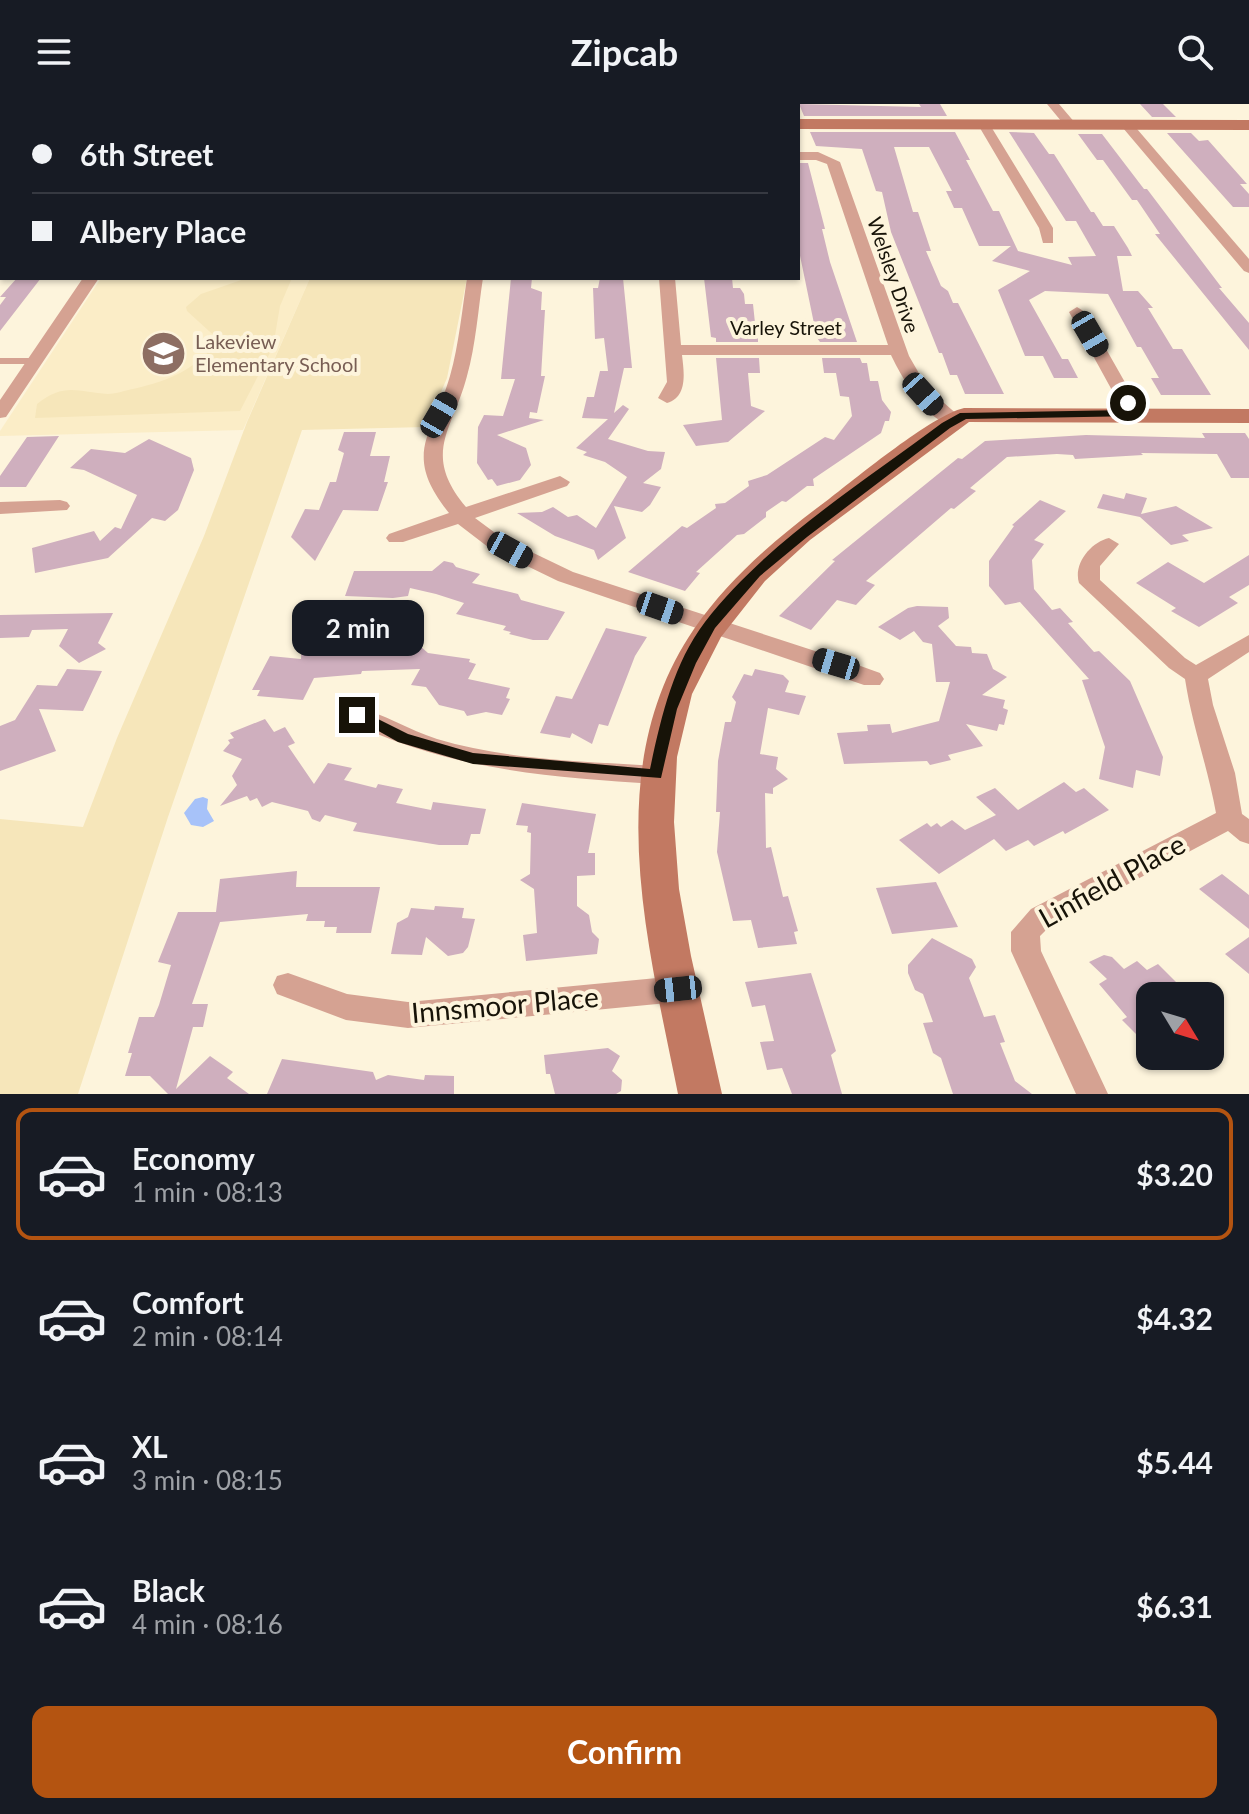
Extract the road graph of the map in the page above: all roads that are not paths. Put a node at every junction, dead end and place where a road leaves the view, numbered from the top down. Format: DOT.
graph roads {
  1 [pos="1053,104"];
  2 [pos="983,123"];
  3 [pos="800,124"];
  4 [pos="1070,124"];
  5 [pos="1127,125"];
  6 [pos="1249,125"];
  7 [pos="800,156"];
  8 [pos="1048,240"];
  9 [pos="1249,268"];
  10 [pos="90,280"];
  11 [pos="475,280"];
  12 [pos="667,280"];
  13 [pos="1077,312"];
  14 [pos="674,350"];
  15 [pos="897,350"];
  16 [pos="0,361"];
  17 [pos="35,361"];
  18 [pos="667,398"];
  19 [pos="0,413"];
  20 [pos="1134,414"];
  21 [pos="1249,416"];
  22 [pos="953,420"];
  23 [pos="560,482"];
  24 [pos="60,506"];
  25 [pos="0,508"];
  26 [pos="463,516"];
  27 [pos="396,538"];
  28 [pos="1109,544"];
  29 [pos="710,626"];
  30 [pos="1249,642"];
  31 [pos="1196,676"];
  32 [pos="872,679"];
  33 [pos="357,715"];
  34 [pos="656,775"];
  35 [pos="1240,826"];
  36 [pos="288,985"];
  37 [pos="678,989"];
  38 [pos="700,1094"];
  39 [pos="1092,1094"];
  1 -- 4 [label="street"];
  2 -- 3 [label="street"];
  2 -- 4 [label="street"];
  2 -- 8 [label="street"];
  4 -- 5 [label="street"];
  5 -- 6 [label="street"];
  5 -- 9 [label="street"];
  7 -- 15 [label="street, Welsley Drive"];
  10 -- 17 [label="street"];
  11 -- 26 [label="street"];
  12 -- 14 [label="street"];
  13 -- 20 [label="street"];
  14 -- 15 [label="street, Varley Street"];
  14 -- 18 [label="street"];
  15 -- 22 [label="street, Welsley Drive"];
  16 -- 17 [label="lane"];
  17 -- 19 [label="street"];
  20 -- 21 [label="street"];
  20 -- 22 [label="street"];
  22 -- 29 [label="street"];
  23 -- 26 [label="street"];
  24 -- 25 [label="street"];
  26 -- 27 [label="street"];
  26 -- 29 [label="street"];
  28 -- 31 [label="street"];
  29 -- 32 [label="street"];
  29 -- 34 [label="street"];
  30 -- 31 [label="street"];
  31 -- 35 [label="street"];
  33 -- 34 [label="street"];
  34 -- 37 [label="street"];
  35 -- 39 [label="street, Linfield Place"];
  36 -- 37 [label="street, Innsmoor Place"];
  37 -- 38 [label="street"];
}
